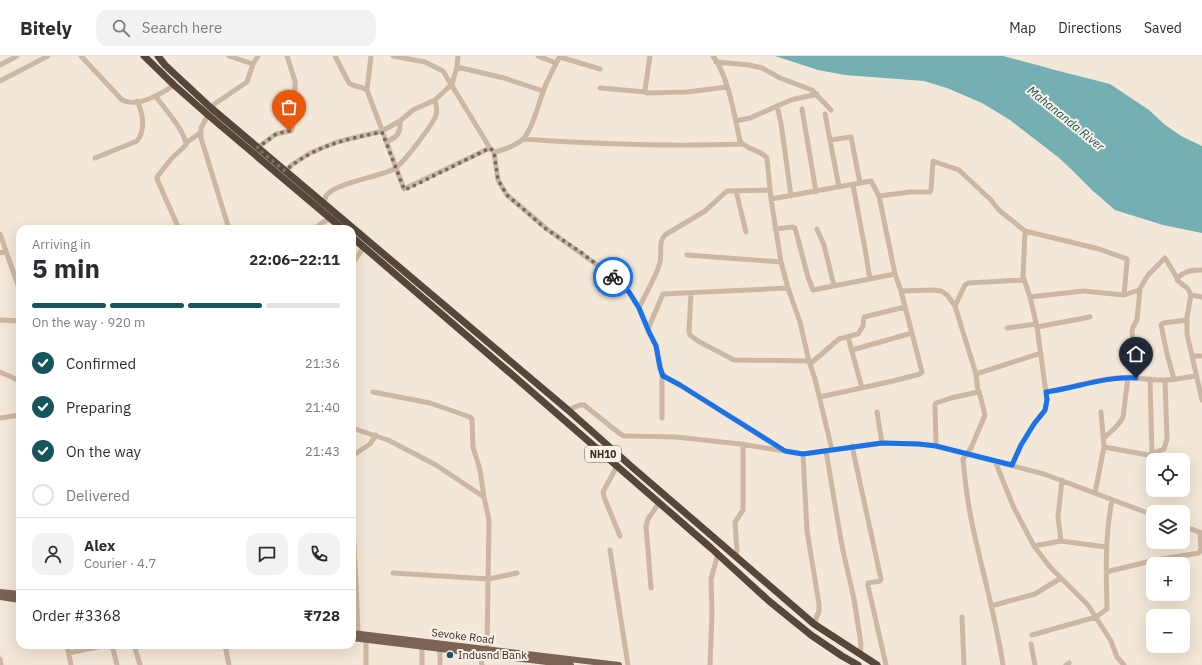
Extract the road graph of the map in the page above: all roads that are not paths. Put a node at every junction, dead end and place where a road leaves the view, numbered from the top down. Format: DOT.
graph roads {
  1 [pos="15,56"];
  2 [pos="48,56"];
  3 [pos="81,56"];
  4 [pos="144,56"];
  5 [pos="158,56"];
  6 [pos="229,56"];
  7 [pos="258,56"];
  8 [pos="287,56"];
  9 [pos="335,56"];
  10 [pos="371,56"];
  11 [pos="393,56"];
  12 [pos="424,56"];
  13 [pos="458,56"];
  14 [pos="538,56"];
  15 [pos="560,56"];
  16 [pos="650,56"];
  17 [pos="713,56"];
  18 [pos="425,62"];
  19 [pos="716,62"];
  20 [pos="556,63"];
  21 [pos="253,64"];
  22 [pos="0,65"];
  23 [pos="457,67"];
  24 [pos="600,69"];
  25 [pos="0,81"];
  26 [pos="452,84"];
  27 [pos="174,85"];
  28 [pos="727,87"];
  29 [pos="600,88"];
  30 [pos="367,90"];
  31 [pos="543,91"];
  32 [pos="646,92"];
  33 [pos="817,94"];
  34 [pos="156,97"];
  35 [pos="435,100"];
  36 [pos="137,102"];
  37 [pos="777,106"];
  38 [pos="210,107"];
  39 [pos="802,109"];
  40 [pos="831,110"];
  41 [pos="825,114"];
  42 [pos="208,115"];
  43 [pos="400,121"];
  44 [pos="736,122"];
  45 [pos="382,132"];
  46 [pos="200,133"];
  47 [pos="523,140"];
  48 [pos="830,140"];
  49 [pos="386,141"];
  50 [pos="186,143"];
  51 [pos="742,144"];
  52 [pos="257,148"];
  53 [pos="492,150"];
  54 [pos="95,158"];
  55 [pos="396,168"];
  56 [pos="285,171"];
  57 [pos="860,183"];
  58 [pos="853,185"];
  59 [pos="839,188"];
  60 [pos="770,190"];
  61 [pos="736,191"];
  62 [pos="816,192"];
  63 [pos="791,196"];
  64 [pos="879,196"];
  65 [pos="770,199"];
  66 [pos="322,206"];
  67 [pos="331,219"];
  68 [pos="178,225"];
  69 [pos="228,225"];
  70 [pos="320,225"];
  71 [pos="338,225"];
  72 [pos="349,225"];
  73 [pos="775,229"];
  74 [pos="818,229"];
  75 [pos="356,231"];
  76 [pos="1025,231"];
  77 [pos="746,232"];
  78 [pos="0,234"];
  79 [pos="356,240"];
  80 [pos="364,247"];
  81 [pos="6,251"];
  82 [pos="0,253"];
  83 [pos="687,255"];
  84 [pos="356,258"];
  85 [pos="782,262"];
  86 [pos="1202,270"];
  87 [pos="895,274"];
  88 [pos="1176,278"];
  89 [pos="870,279"];
  90 [pos="16,280"];
  91 [pos="1024,280"];
  92 [pos="834,286"];
  93 [pos="788,288"];
  94 [pos="1140,289"];
  95 [pos="901,291"];
  96 [pos="690,293"];
  97 [pos="1124,295"];
  98 [pos="1191,295"];
  99 [pos="1030,297"];
  100 [pos="1202,297"];
  101 [pos="955,306"];
  102 [pos="905,307"];
  103 [pos="639,308"];
  104 [pos="1090,317"];
  105 [pos="0,320"];
  106 [pos="1187,320"];
  107 [pos="16,321"];
  108 [pos="1037,325"];
  109 [pos="1007,328"];
  110 [pos="648,329"];
  111 [pos="912,333"];
  112 [pos="848,337"];
  113 [pos="852,350"];
  114 [pos="1041,353"];
  115 [pos="1192,356"];
  116 [pos="1202,356"];
  117 [pos="809,363"];
  118 [pos="0,372"];
  119 [pos="662,373"];
  120 [pos="976,374"];
  121 [pos="1196,376"];
  122 [pos="1128,377"];
  123 [pos="1136,378"];
  124 [pos="16,379"];
  125 [pos="1150,379"];
  126 [pos="1174,379"];
  127 [pos="1165,380"];
  128 [pos="862,388"];
  129 [pos="979,391"];
  130 [pos="373,392"];
  131 [pos="1046,392"];
  132 [pos="820,397"];
  133 [pos="1202,400"];
  134 [pos="568,410"];
  135 [pos="877,412"];
  136 [pos="1101,412"];
  137 [pos="16,416"];
  138 [pos="0,418"];
  139 [pos="662,418"];
  140 [pos="356,429"];
  141 [pos="376,435"];
  142 [pos="1104,438"];
  143 [pos="882,443"];
  144 [pos="743,444"];
  145 [pos="852,446"];
  146 [pos="936,446"];
  147 [pos="1104,447"];
  148 [pos="785,451"];
  149 [pos="829,451"];
  150 [pos="356,453"];
  151 [pos="1152,453"];
  152 [pos="1156,453"];
  153 [pos="803,454"];
  154 [pos="968,454"];
  155 [pos="1146,455"];
  156 [pos="995,461"];
  157 [pos="1012,465"];
  158 [pos="617,466"];
  159 [pos="1062,480"];
  160 [pos="1095,493"];
  161 [pos="484,497"];
  162 [pos="1112,500"];
  163 [pos="659,503"];
  164 [pos="1146,512"];
  165 [pos="1190,528"];
  166 [pos="1201,532"];
  167 [pos="620,536"];
  168 [pos="1061,541"];
  169 [pos="1034,546"];
  170 [pos="1106,548"];
  171 [pos="610,550"];
  172 [pos="718,554"];
  173 [pos="735,556"];
  174 [pos="393,572"];
  175 [pos="517,572"];
  176 [pos="1106,572"];
  177 [pos="1061,578"];
  178 [pos="489,579"];
  179 [pos="651,588"];
  180 [pos="0,592"];
  181 [pos="16,594"];
  182 [pos="0,598"];
  183 [pos="16,600"];
  184 [pos="991,606"];
  185 [pos="962,617"];
  186 [pos="1096,617"];
  187 [pos="814,624"];
  188 [pos="356,633"];
  189 [pos="1032,635"];
  190 [pos="366,637"];
  191 [pos="356,638"];
  192 [pos="1031,644"];
  193 [pos="422,647"];
  194 [pos="68,649"];
  195 [pos="88,649"];
  196 [pos="112,649"];
  197 [pos="135,649"];
  198 [pos="226,649"];
  199 [pos="440,649"];
  200 [pos="487,649"];
  201 [pos="69,653"];
  202 [pos="480,654"];
  203 [pos="860,654"];
  204 [pos="515,655"];
  205 [pos="0,659"];
  206 [pos="561,664"];
  207 [pos="1,665"];
  208 [pos="71,665"];
  209 [pos="117,665"];
  210 [pos="140,665"];
  211 [pos="229,665"];
  212 [pos="366,665"];
  213 [pos="422,665"];
  214 [pos="440,665"];
  215 [pos="482,665"];
  216 [pos="571,665"];
  217 [pos="619,665"];
  218 [pos="628,665"];
  219 [pos="710,665"];
  220 [pos="858,665"];
  221 [pos="877,665"];
  222 [pos="886,665"];
  223 [pos="964,665"];
  224 [pos="1003,665"];
  225 [pos="1035,665"];
  226 [pos="1124,665"];
  1 -- 22 [label="street"];
  2 -- 25 [label="street"];
  3 -- 36 [label="street"];
  4 -- 27 [label="highway"];
  5 -- 38 [label="highway"];
  6 -- 21 [label="street"];
  7 -- 21 [label="street"];
  8 -- 52 [label="street"];
  9 -- 30 [label="street"];
  10 -- 30 [label="street"];
  11 -- 18 [label="street"];
  12 -- 18 [label="street"];
  13 -- 23 [label="street"];
  14 -- 20 [label="street"];
  15 -- 20 [label="street"];
  15 -- 24 [label="street"];
  16 -- 32 [label="street"];
  17 -- 19 [label="street"];
  18 -- 26 [label="street"];
  19 -- 28 [label="street"];
  19 -- 33 [label="street"];
  20 -- 31 [label="street"];
  21 -- 38 [label="street"];
  23 -- 26 [label="street"];
  23 -- 31 [label="street"];
  26 -- 35 [label="street"];
  26 -- 53 [label="street"];
  27 -- 34 [label="street"];
  27 -- 42 [label="highway"];
  28 -- 32 [label="street"];
  28 -- 44 [label="street"];
  29 -- 32 [label="street"];
  30 -- 45 [label="street"];
  31 -- 47 [label="street"];
  33 -- 37 [label="street"];
  33 -- 40 [label="street"];
  34 -- 36 [label="street"];
  34 -- 50 [label="street"];
  35 -- 43 [label="street"];
  35 -- 55 [label="street"];
  36 -- 54 [label="street"];
  37 -- 44 [label="street"];
  37 -- 63 [label="street"];
  38 -- 52 [label="highway"];
  39 -- 62 [label="street"];
  41 -- 48 [label="street"];
  42 -- 46 [label="street"];
  42 -- 66 [label="highway"];
  43 -- 45 [label="street"];
  43 -- 49 [label="street"];
  44 -- 51 [label="street"];
  45 -- 49 [label="street"];
  45 -- 56 [label="street"];
  46 -- 50 [label="street"];
  46 -- 69 [label="street"];
  47 -- 51 [label="street"];
  47 -- 53 [label="street"];
  48 -- 57 [label="street"];
  48 -- 59 [label="street"];
  49 -- 55 [label="street"];
  50 -- 68 [label="street"];
  51 -- 60 [label="street"];
  52 -- 56 [label="highway"];
  53 -- 55 [label="street"];
  53 -- 103 [label="street"];
  55 -- 66 [label="street"];
  56 -- 66 [label="highway"];
  57 -- 58 [label="street"];
  57 -- 64 [label="street"];
  58 -- 59 [label="street"];
  58 -- 89 [label="street"];
  59 -- 62 [label="street"];
  60 -- 61 [label="street"];
  60 -- 65 [label="street"];
  61 -- 77 [label="street"];
  61 -- 103 [label="street"];
  62 -- 63 [label="street"];
  63 -- 65 [label="street"];
  64 -- 76 [label="street"];
  64 -- 87 [label="street"];
  65 -- 73 [label="street"];
  66 -- 67 [label="highway"];
  66 -- 72 [label="highway"];
  67 -- 70 [label="street"];
  67 -- 71 [label="highway"];
  73 -- 85 [label="street"];
  73 -- 92 [label="street"];
  74 -- 92 [label="street"];
  75 -- 134 [label="highway"];
  76 -- 91 [label="street"];
  76 -- 97 [label="street"];
  78 -- 81 [label="street"];
  79 -- 80 [label="highway, NH10"];
  80 -- 84 [label="street"];
  80 -- 158 [label="highway, NH10"];
  81 -- 82 [label="street"];
  81 -- 90 [label="street"];
  83 -- 85 [label="street"];
  85 -- 93 [label="street"];
  86 -- 88 [label="street"];
  87 -- 89 [label="street"];
  87 -- 95 [label="street"];
  88 -- 94 [label="street"];
  88 -- 98 [label="street"];
  89 -- 92 [label="street"];
  91 -- 99 [label="street"];
  91 -- 101 [label="street"];
  93 -- 96 [label="street"];
  93 -- 117 [label="street"];
  94 -- 97 [label="street"];
  94 -- 123 [label="street"];
  95 -- 101 [label="street"];
  95 -- 102 [label="street"];
  96 -- 110 [label="street"];
  96 -- 117 [label="street"];
  97 -- 99 [label="street"];
  98 -- 100 [label="street"];
  98 -- 106 [label="street"];
  99 -- 108 [label="street"];
  101 -- 120 [label="street"];
  102 -- 111 [label="street"];
  102 -- 112 [label="street"];
  103 -- 110 [label="street"];
  104 -- 108 [label="street"];
  105 -- 107 [label="street"];
  106 -- 115 [label="street"];
  106 -- 126 [label="street"];
  108 -- 109 [label="street"];
  108 -- 114 [label="street"];
  110 -- 119 [label="street"];
  111 -- 113 [label="street"];
  111 -- 128 [label="street"];
  112 -- 113 [label="street"];
  112 -- 117 [label="street"];
  113 -- 128 [label="street"];
  114 -- 120 [label="street"];
  114 -- 131 [label="street"];
  115 -- 116 [label="street"];
  115 -- 121 [label="street"];
  117 -- 132 [label="street"];
  118 -- 124 [label="street"];
  119 -- 139 [label="street"];
  119 -- 148 [label="street"];
  120 -- 129 [label="street"];
  121 -- 126 [label="street"];
  121 -- 133 [label="street"];
  122 -- 123 [label="street"];
  122 -- 131 [label="street"];
  122 -- 142 [label="street"];
  123 -- 125 [label="street"];
  125 -- 127 [label="street"];
  125 -- 151 [label="street"];
  126 -- 127 [label="street"];
  127 -- 152 [label="street"];
  128 -- 132 [label="street"];
  129 -- 146 [label="street"];
  129 -- 154 [label="street"];
  130 -- 161 [label="street"];
  131 -- 157 [label="street"];
  132 -- 149 [label="street"];
  134 -- 144 [label="street"];
  134 -- 173 [label="highway"];
  135 -- 143 [label="street"];
  136 -- 142 [label="street"];
  137 -- 138 [label="street"];
  140 -- 141 [label="street"];
  141 -- 150 [label="street"];
  141 -- 161 [label="street"];
  142 -- 147 [label="street"];
  143 -- 145 [label="street"];
  143 -- 146 [label="street"];
  144 -- 148 [label="street"];
  144 -- 173 [label="street"];
  145 -- 149 [label="street"];
  145 -- 222 [label="street"];
  146 -- 154 [label="street"];
  147 -- 155 [label="street"];
  147 -- 160 [label="street"];
  148 -- 153 [label="street"];
  149 -- 153 [label="street"];
  149 -- 203 [label="street"];
  153 -- 187 [label="street"];
  154 -- 156 [label="street"];
  154 -- 184 [label="street"];
  156 -- 157 [label="street"];
  156 -- 169 [label="street"];
  157 -- 159 [label="street"];
  158 -- 163 [label="highway, NH10"];
  158 -- 167 [label="street"];
  159 -- 160 [label="street"];
  159 -- 168 [label="street"];
  160 -- 162 [label="street"];
  161 -- 178 [label="street"];
  162 -- 164 [label="street"];
  162 -- 170 [label="street"];
  163 -- 172 [label="highway, NH10"];
  163 -- 179 [label="street"];
  165 -- 166 [label="street"];
  166 -- 176 [label="street"];
  168 -- 169 [label="street"];
  168 -- 170 [label="street"];
  169 -- 177 [label="street"];
  170 -- 176 [label="street"];
  171 -- 218 [label="street"];
  172 -- 219 [label="street"];
  172 -- 220 [label="highway, NH10"];
  173 -- 187 [label="highway"];
  174 -- 178 [label="street"];
  175 -- 178 [label="street"];
  176 -- 186 [label="street"];
  177 -- 184 [label="street"];
  177 -- 186 [label="street"];
  178 -- 200 [label="street"];
  180 -- 181 [label="main road"];
  182 -- 183 [label="main road"];
  184 -- 224 [label="street"];
  185 -- 223 [label="street"];
  186 -- 189 [label="street"];
  186 -- 226 [label="street"];
  187 -- 203 [label="highway"];
  188 -- 190 [label="main road, Sevoke Road"];
  190 -- 191 [label="main road, Sevoke Road"];
  190 -- 193 [label="main road, Sevoke Road"];
  190 -- 200 [label="main road, Sevoke Road"];
  190 -- 212 [label="street"];
  192 -- 225 [label="street"];
  193 -- 199 [label="main road, Sevoke Road"];
  193 -- 213 [label="street"];
  194 -- 201 [label="street"];
  195 -- 201 [label="street"];
  196 -- 209 [label="street"];
  197 -- 210 [label="street"];
  198 -- 211 [label="street"];
  199 -- 202 [label="main road, Sevoke Road"];
  199 -- 214 [label="street"];
  200 -- 204 [label="main road, Sevoke Road"];
  201 -- 208 [label="street"];
  202 -- 204 [label="main road, Sevoke Road"];
  202 -- 215 [label="street"];
  203 -- 221 [label="highway"];
  204 -- 206 [label="main road, Sevoke Road"];
  204 -- 217 [label="main road, Sevoke Road"];
  205 -- 207 [label="street"];
  206 -- 216 [label="main road, Sevoke Road"];
}
